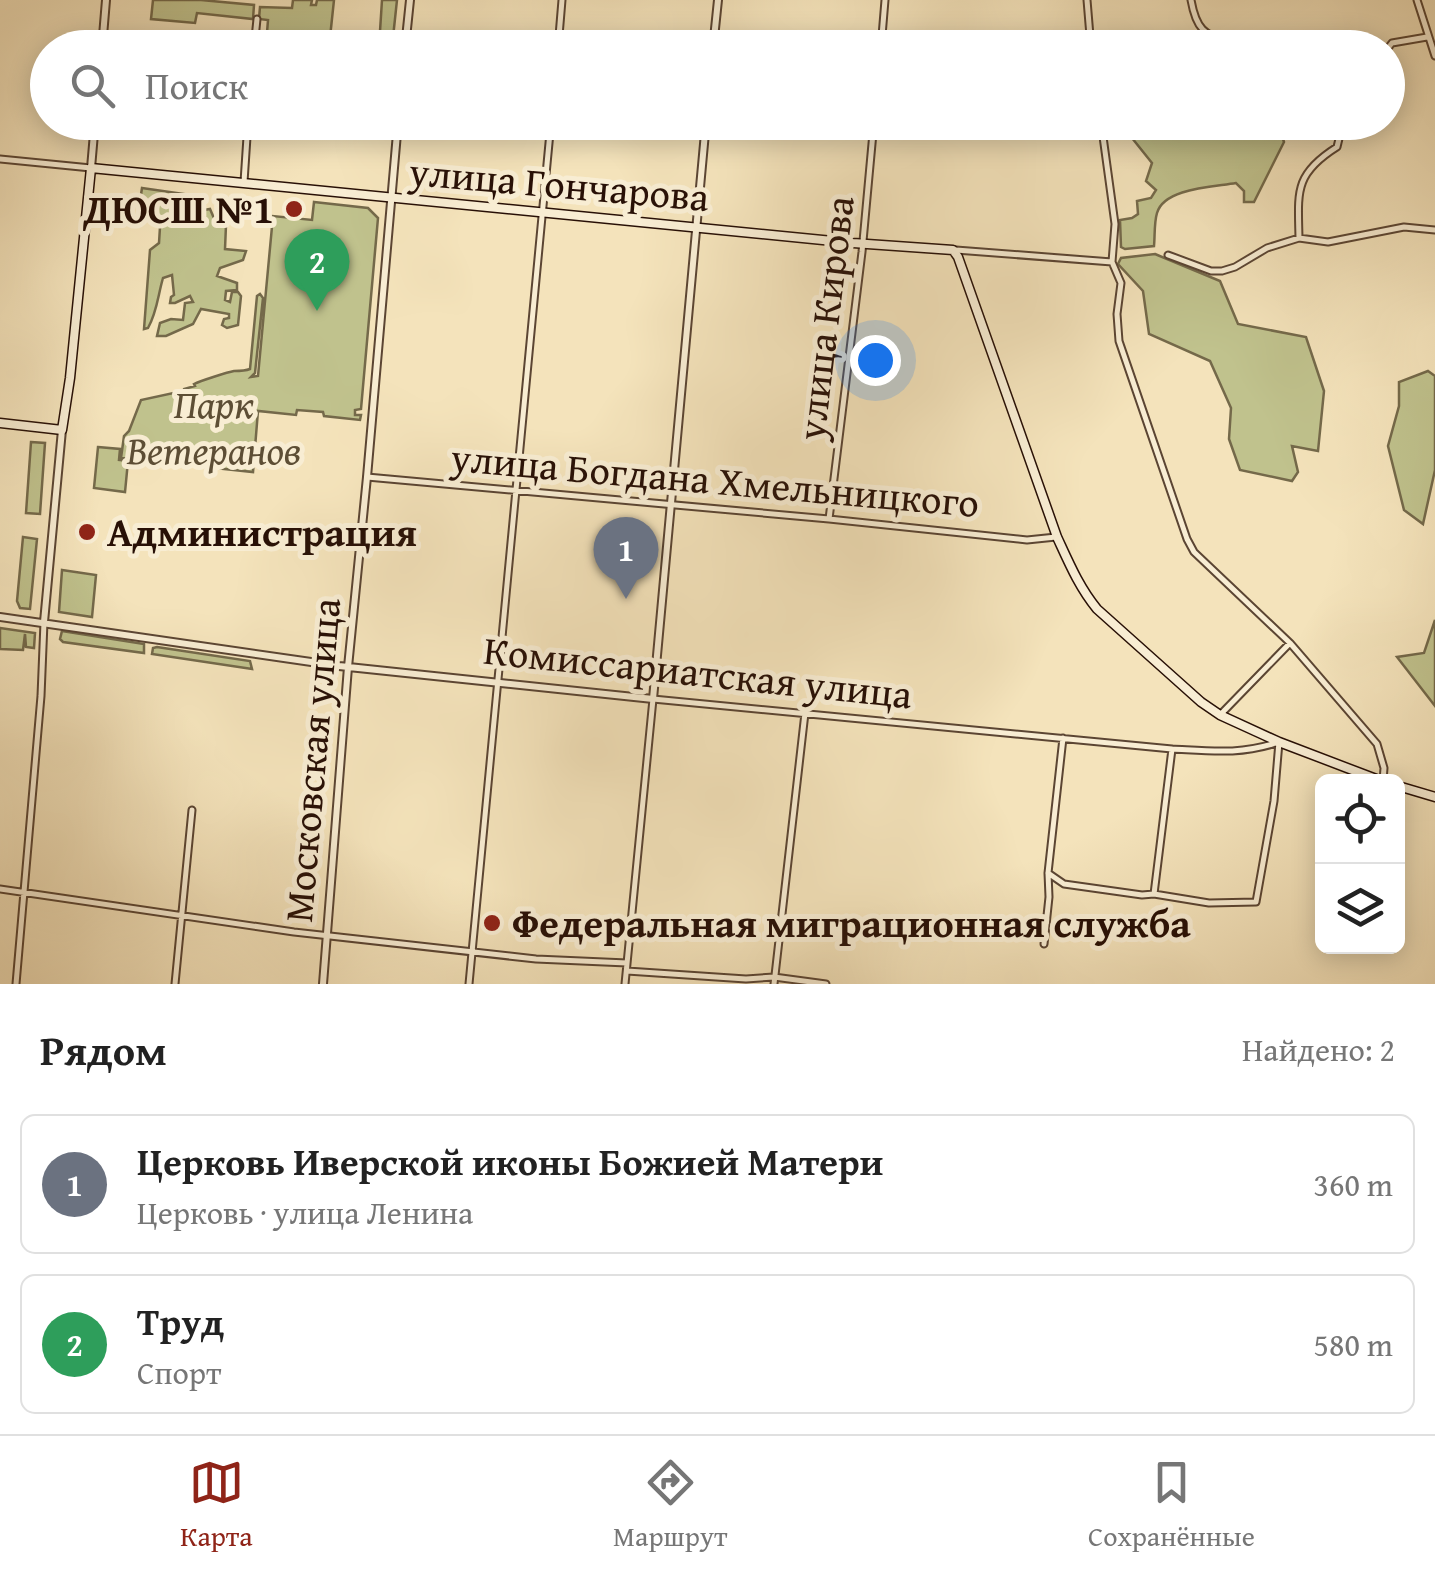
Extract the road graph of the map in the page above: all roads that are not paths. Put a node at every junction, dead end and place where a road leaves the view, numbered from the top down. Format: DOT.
graph roads {
  1 [pos="106,0"];
  2 [pos="410,0"];
  3 [pos="562,0"];
  4 [pos="718,0"];
  5 [pos="886,0"];
  6 [pos="1087,0"];
  7 [pos="1191,0"];
  8 [pos="1417,0"];
  9 [pos="256,19"];
  10 [pos="104,30"];
  11 [pos="255,30"];
  12 [pos="408,30"];
  13 [pos="560,30"];
  14 [pos="715,30"];
  15 [pos="883,30"];
  16 [pos="1090,30"];
  17 [pos="1204,30"];
  18 [pos="1428,36"];
  19 [pos="1405,40"];
  20 [pos="1435,56"];
  21 [pos="93,140"];
  22 [pos="247,140"];
  23 [pos="396,140"];
  24 [pos="549,140"];
  25 [pos="704,140"];
  26 [pos="872,140"];
  27 [pos="1103,140"];
  28 [pos="1339,140"];
  29 [pos="0,159"];
  30 [pos="91,168"];
  31 [pos="244,182"];
  32 [pos="391,198"];
  33 [pos="542,212"];
  34 [pos="696,227"];
  35 [pos="1435,230"];
  36 [pos="1299,238"];
  37 [pos="862,243"];
  38 [pos="953,250"];
  39 [pos="1168,255"];
  40 [pos="1112,262"];
  41 [pos="0,423"];
  42 [pos="62,430"];
  43 [pos="367,477"];
  44 [pos="516,492"];
  45 [pos="670,505"];
  46 [pos="828,519"];
  47 [pos="1057,537"];
  48 [pos="0,617"];
  49 [pos="44,622"];
  50 [pos="1290,643"];
  51 [pos="348,667"];
  52 [pos="497,682"];
  53 [pos="653,698"];
  54 [pos="805,713"];
  55 [pos="1220,716"];
  56 [pos="1063,738"];
  57 [pos="1279,742"];
  58 [pos="1172,749"];
  59 [pos="1364,774"];
  60 [pos="1384,774"];
  61 [pos="1405,788"];
  62 [pos="1435,797"];
  63 [pos="192,810"];
  64 [pos="1048,874"];
  65 [pos="0,890"];
  66 [pos="24,893"];
  67 [pos="1154,894"];
  68 [pos="182,916"];
  69 [pos="327,935"];
  70 [pos="1044,944"];
  71 [pos="473,951"];
  72 [pos="627,963"];
  73 [pos="626,971"];
  74 [pos="774,981"];
  75 [pos="16,984"];
  76 [pos="175,984"];
  77 [pos="323,984"];
  78 [pos="469,984"];
  79 [pos="625,984"];
  80 [pos="826,984"];
  1 -- 10 [label="street"];
  2 -- 12 [label="street"];
  3 -- 13 [label="street"];
  4 -- 14 [label="street"];
  5 -- 15 [label="street"];
  6 -- 16 [label="street"];
  7 -- 17 [label="street"];
  8 -- 18 [label="street"];
  9 -- 11 [label="street"];
  18 -- 19 [label="street"];
  18 -- 20 [label="street"];
  21 -- 30 [label="street"];
  22 -- 31 [label="street"];
  23 -- 32 [label="street, Московская улица"];
  24 -- 33 [label="street"];
  25 -- 34 [label="street"];
  26 -- 37 [label="street, улица Кирова"];
  27 -- 40 [label="street"];
  28 -- 36 [label="street"];
  29 -- 30 [label="street, улица Гончарова"];
  30 -- 31 [label="main road, улица Гончарова"];
  30 -- 42 [label="main road"];
  31 -- 32 [label="main road, улица Гончарова"];
  32 -- 33 [label="main road, улица Гончарова"];
  32 -- 43 [label="street, Московская улица"];
  33 -- 34 [label="main road, улица Гончарова"];
  33 -- 44 [label="street"];
  34 -- 37 [label="main road, улица Гончарова"];
  34 -- 45 [label="street"];
  35 -- 36 [label="street"];
  36 -- 39 [label="street"];
  37 -- 38 [label="main road, улица Гончарова"];
  37 -- 46 [label="street, улица Кирова"];
  38 -- 40 [label="street, улица Гончарова"];
  38 -- 47 [label="main road"];
  40 -- 50 [label="street"];
  41 -- 42 [label="main road"];
  42 -- 49 [label="street"];
  43 -- 44 [label="street, улица Богдана Хмельницкого"];
  43 -- 51 [label="street, Московская улица"];
  44 -- 45 [label="street, улица Богдана Хмельницкого"];
  44 -- 52 [label="street"];
  45 -- 46 [label="street, улица Богдана Хмельницкого"];
  45 -- 53 [label="street"];
  46 -- 47 [label="street, улица Богдана Хмельницкого"];
  47 -- 55 [label="main road"];
  48 -- 49 [label="street, Комиссариатская улица"];
  49 -- 51 [label="street, Комиссариатская улица"];
  49 -- 66 [label="street"];
  50 -- 55 [label="street"];
  50 -- 60 [label="street"];
  51 -- 52 [label="street, Комиссариатская улица"];
  51 -- 69 [label="street, Московская улица"];
  52 -- 53 [label="street, Комиссариатская улица"];
  52 -- 71 [label="street"];
  53 -- 54 [label="street, Комиссариатская улица"];
  53 -- 72 [label="street"];
  54 -- 56 [label="street, Комиссариатская улица"];
  54 -- 74 [label="street"];
  55 -- 57 [label="main road"];
  56 -- 58 [label="street, Комиссариатская улица"];
  56 -- 64 [label="street"];
  57 -- 58 [label="street, Комиссариатская улица"];
  57 -- 59 [label="main road"];
  57 -- 67 [label="street"];
  58 -- 67 [label="street"];
  61 -- 62 [label="main road"];
  63 -- 68 [label="street"];
  64 -- 67 [label="street"];
  64 -- 70 [label="street"];
  65 -- 66 [label="street"];
  66 -- 68 [label="street"];
  66 -- 75 [label="street"];
  68 -- 69 [label="street"];
  68 -- 76 [label="street"];
  69 -- 71 [label="street"];
  69 -- 77 [label="street, Московская улица"];
  71 -- 72 [label="street"];
  71 -- 78 [label="street"];
  72 -- 73 [label="street"];
  73 -- 74 [label="street"];
  73 -- 79 [label="street"];
  74 -- 80 [label="street"];
}
